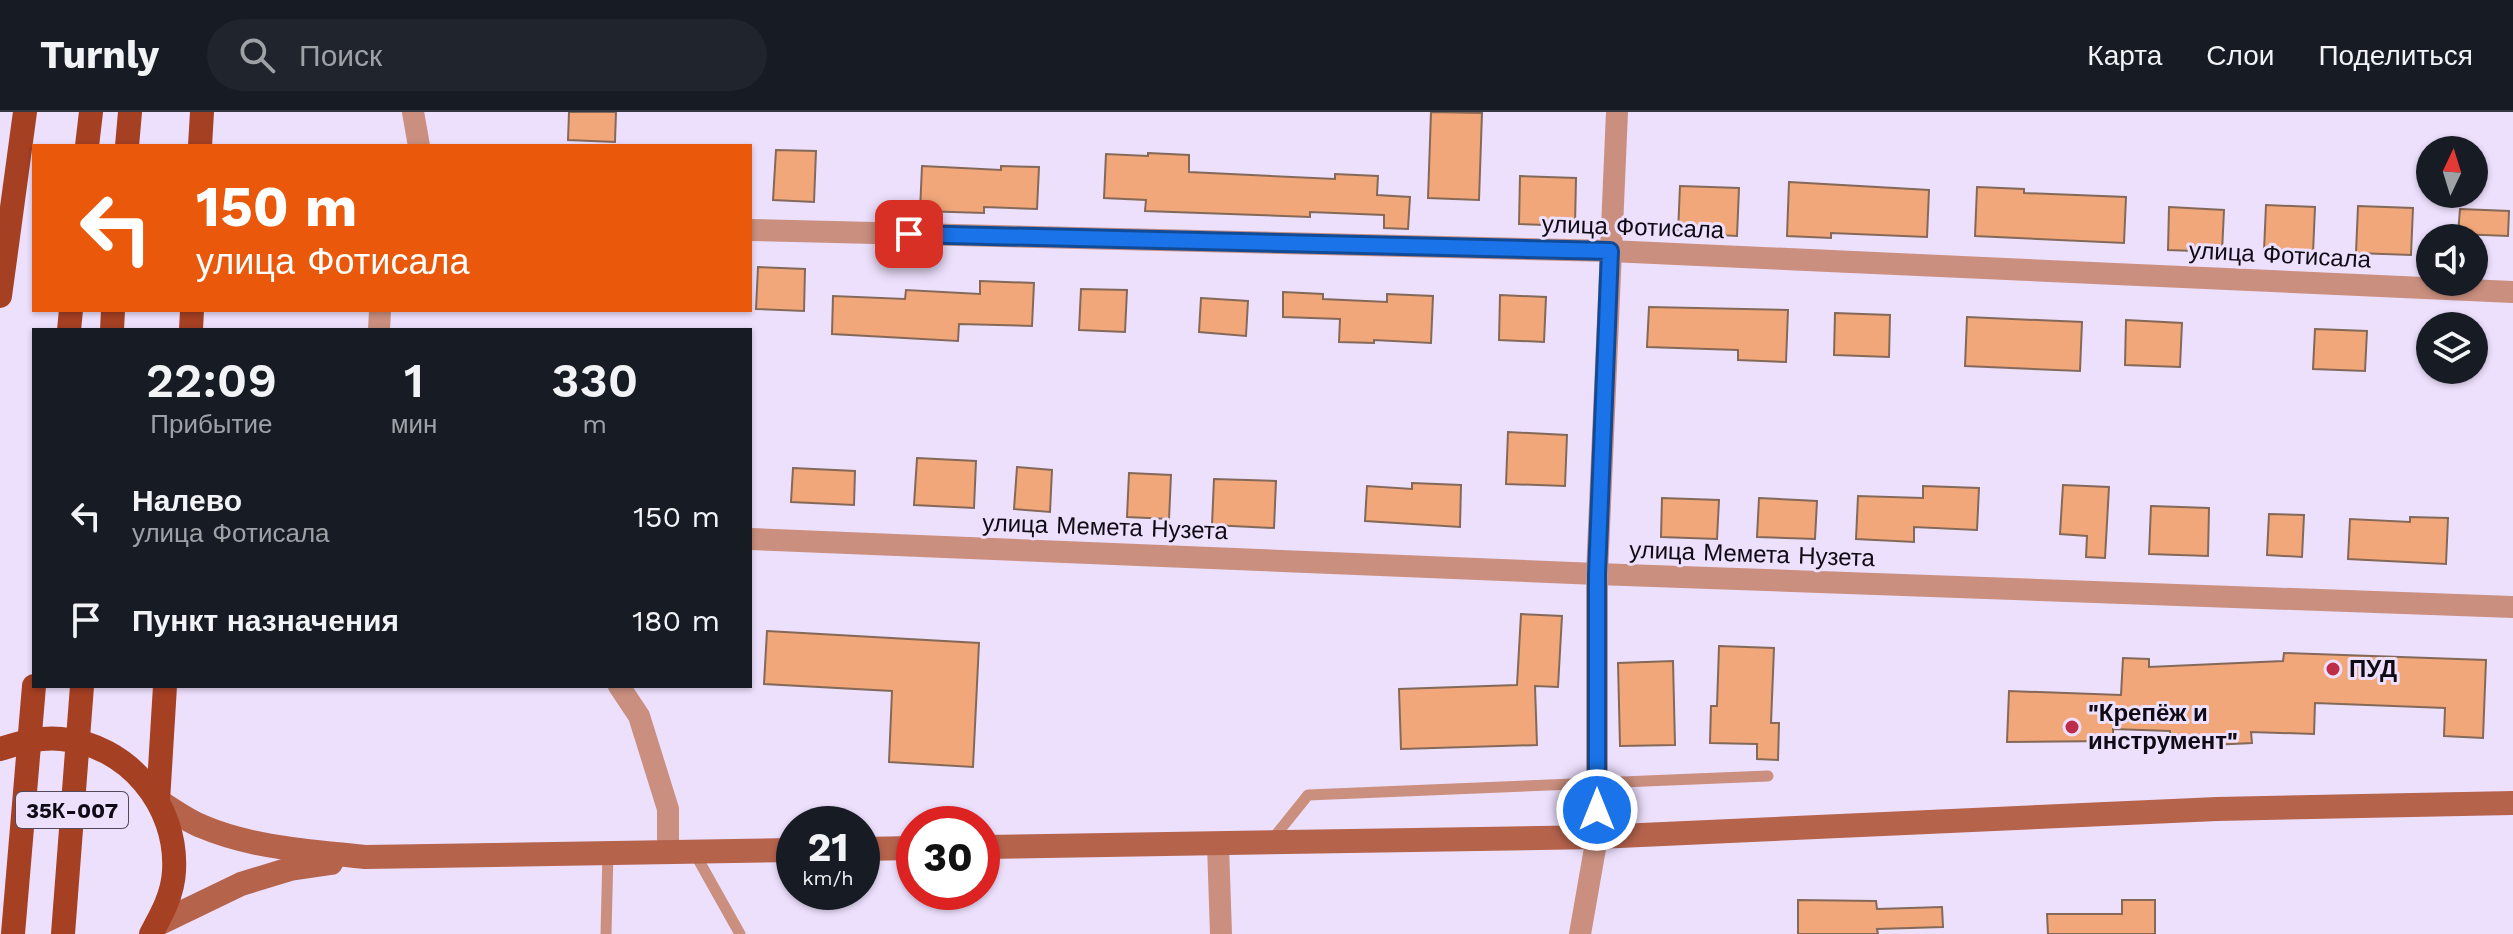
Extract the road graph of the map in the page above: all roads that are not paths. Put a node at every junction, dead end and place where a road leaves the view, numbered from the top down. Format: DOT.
graph roads {
  1 [pos="25,112"];
  2 [pos="91,112"];
  3 [pos="130,112"];
  4 [pos="202,112"];
  5 [pos="413,112"];
  6 [pos="1617,112"];
  7 [pos="87,144"];
  8 [pos="127,144"];
  9 [pos="200,144"];
  10 [pos="419,144"];
  11 [pos="752,230"];
  12 [pos="1610,251"];
  13 [pos="2513,292"];
  14 [pos="0,296"];
  15 [pos="752,539"];
  16 [pos="1597,574"];
  17 [pos="2513,607"];
  18 [pos="34,688"];
  19 [pos="82,688"];
  20 [pos="165,688"];
  21 [pos="620,688"];
  22 [pos="0,749"];
  23 [pos="1768,776"];
  24 [pos="1597,783"];
  25 [pos="158,801"];
  26 [pos="2513,803"];
  27 [pos="1597,837"];
  28 [pos="1268,844"];
  29 [pos="1218,845"];
  30 [pos="1000,847"];
  31 [pos="776,850"];
  32 [pos="694,851"];
  33 [pos="608,852"];
  34 [pos="668,852"];
  35 [pos="365,857"];
  36 [pos="154,931"];
  37 [pos="13,934"];
  38 [pos="63,934"];
  39 [pos="606,934"];
  40 [pos="740,934"];
  41 [pos="1221,934"];
  42 [pos="1580,934"];
  1 -- 14 [label="main road"];
  2 -- 7 [label="main road"];
  3 -- 8 [label="main road"];
  4 -- 9 [label="main road"];
  5 -- 10 [label="street"];
  6 -- 12 [label="street"];
  11 -- 12 [label="street, улица Фотисала"];
  12 -- 13 [label="street, улица Фотисала"];
  12 -- 16 [label="street"];
  15 -- 16 [label="street, улица Мемета Нузета"];
  16 -- 17 [label="street, улица Мемета Нузета"];
  16 -- 24 [label="street"];
  18 -- 37 [label="main road, 35К-007"];
  19 -- 38 [label="main road, 35К-007"];
  20 -- 25 [label="main road, 35К-007"];
  21 -- 34 [label="street"];
  22 -- 25 [label="main road"];
  23 -- 24 [label="lane"];
  24 -- 27 [label="street"];
  24 -- 28 [label="lane"];
  25 -- 35 [label="main road"];
  25 -- 36 [label="main road"];
  26 -- 27 [label="main road"];
  27 -- 28 [label="main road"];
  27 -- 42 [label="street"];
  28 -- 29 [label="main road"];
  29 -- 30 [label="main road"];
  29 -- 41 [label="street"];
  31 -- 32 [label="main road"];
  32 -- 34 [label="main road"];
  32 -- 40 [label="lane"];
  33 -- 34 [label="main road"];
  33 -- 35 [label="main road"];
  33 -- 39 [label="lane"];
  35 -- 36 [label="main road"];
}
